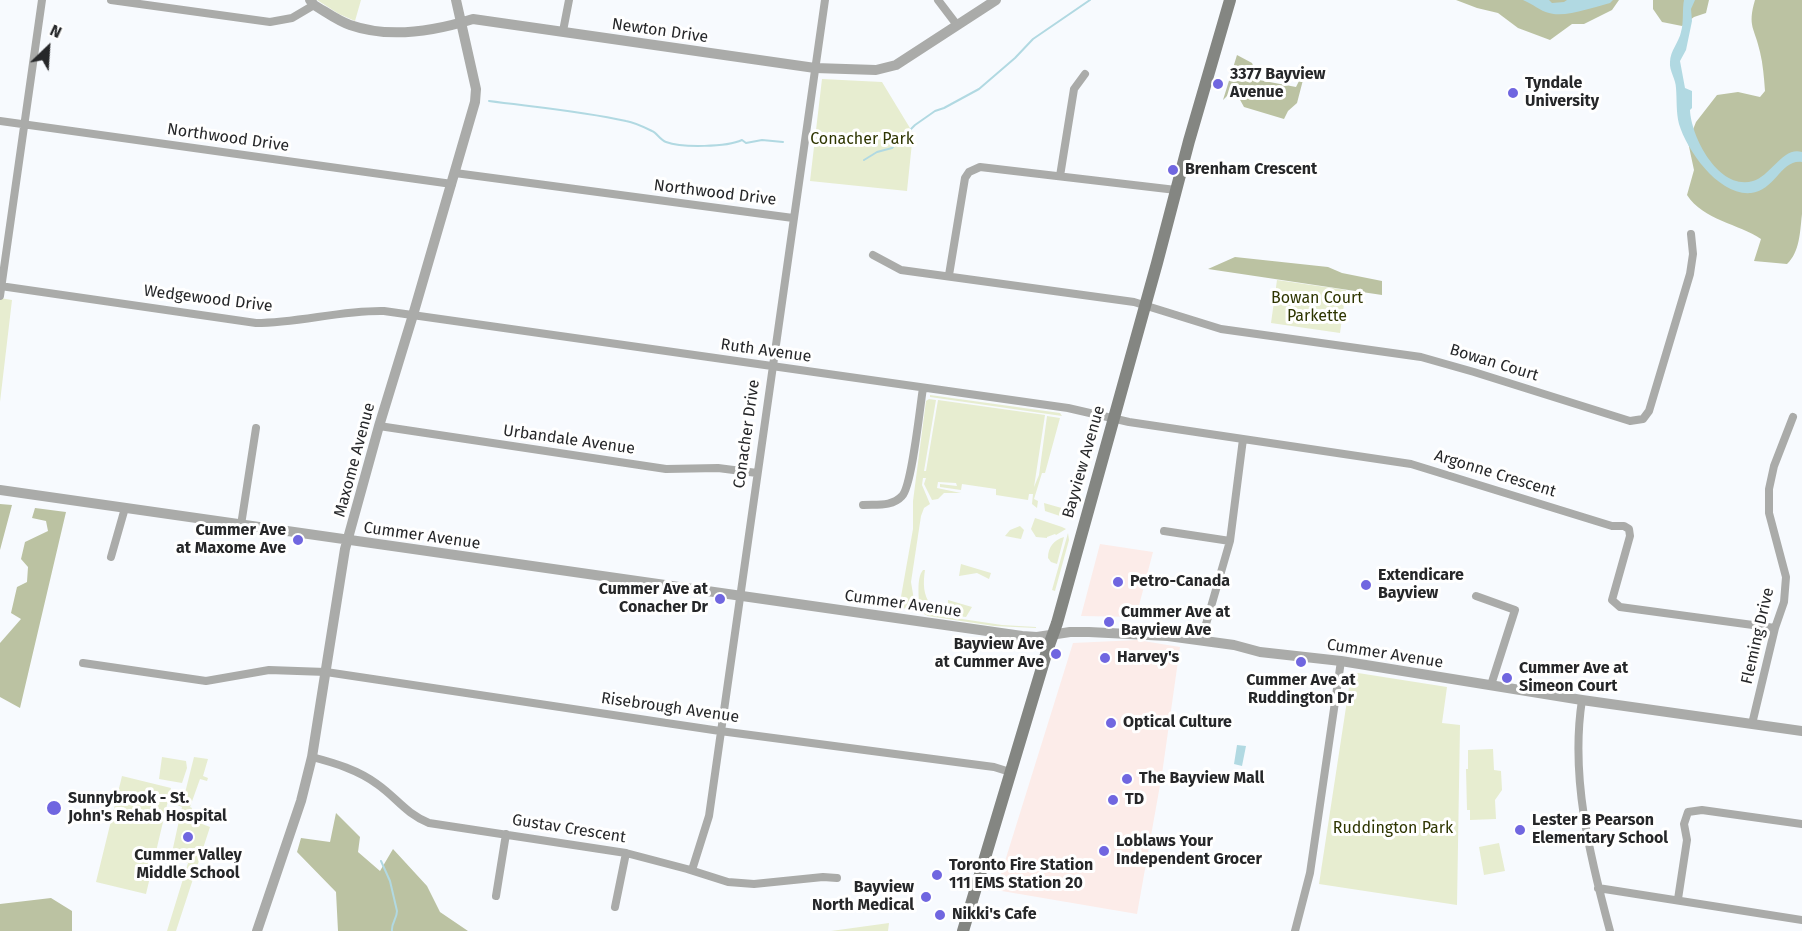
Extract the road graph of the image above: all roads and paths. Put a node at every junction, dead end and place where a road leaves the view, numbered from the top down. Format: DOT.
graph roads {
  1 [pos="42,0"];
  2 [pos="111,0"];
  3 [pos="456,0"];
  4 [pos="569,0"];
  5 [pos="825,0"];
  6 [pos="938,0"];
  7 [pos="996,0"];
  8 [pos="1230,0"];
  9 [pos="312,2"];
  10 [pos="156,3"];
  11 [pos="461,23"];
  12 [pos="957,26"];
  13 [pos="562,32"];
  14 [pos="815,68"];
  15 [pos="1085,74"];
  16 [pos="0,121"];
  17 [pos="24,125"];
  18 [pos="1060,176"];
  19 [pos="453,178"];
  20 [pos="1176,190"];
  21 [pos="794,218"];
  22 [pos="1691,234"];
  23 [pos="873,255"];
  24 [pos="949,275"];
  25 [pos="1,286"];
  26 [pos="0,296"];
  27 [pos="1145,306"];
  28 [pos="413,315"];
  29 [pos="772,367"];
  30 [pos="923,388"];
  31 [pos="1792,417"];
  32 [pos="1114,418"];
  33 [pos="379,426"];
  34 [pos="256,428"];
  35 [pos="1243,438"];
  36 [pos="757,473"];
  37 [pos="0,490"];
  38 [pos="863,505"];
  39 [pos="125,508"];
  40 [pos="241,525"];
  41 [pos="1164,531"];
  42 [pos="348,540"];
  43 [pos="1230,541"];
  44 [pos="111,556"];
  45 [pos="740,596"];
  46 [pos="1476,596"];
  47 [pos="1775,628"];
  48 [pos="1053,635"];
  49 [pos="1204,641"];
  50 [pos="1341,662"];
  51 [pos="83,663"];
  52 [pos="326,672"];
  53 [pos="1491,685"];
  54 [pos="1582,700"];
  55 [pos="1752,724"];
  56 [pos="720,731"];
  57 [pos="1802,731"];
  58 [pos="312,758"];
  59 [pos="1010,772"];
  60 [pos="1802,825"];
  61 [pos="506,834"];
  62 [pos="626,853"];
  63 [pos="692,870"];
  64 [pos="837,878"];
  65 [pos="1598,888"];
  66 [pos="496,896"];
  67 [pos="1678,899"];
  68 [pos="615,907"];
  69 [pos="1802,920"];
  70 [pos="257,931"];
  71 [pos="963,931"];
  72 [pos="1295,931"];
  73 [pos="1610,931"];
  1 -- 17 [label="street"];
  2 -- 10 [label="street"];
  3 -- 11 [label="street, Maxome Avenue"];
  4 -- 13 [label="street"];
  5 -- 14 [label="street, Conacher Drive"];
  6 -- 12 [label="street"];
  7 -- 12 [label="street, Newton Drive"];
  8 -- 20 [label="main road, Bayview Avenue"];
  9 -- 10 [label="street"];
  9 -- 11 [label="street, Newton Drive"];
  11 -- 13 [label="street, Newton Drive"];
  11 -- 19 [label="street, Maxome Avenue"];
  12 -- 14 [label="street, Newton Drive"];
  13 -- 14 [label="street, Newton Drive"];
  14 -- 21 [label="street, Conacher Drive"];
  15 -- 18 [label="street"];
  16 -- 17 [label="street, Northwood Drive"];
  17 -- 19 [label="street, Northwood Drive"];
  17 -- 25 [label="street"];
  18 -- 20 [label="street"];
  18 -- 24 [label="street"];
  19 -- 21 [label="street, Northwood Drive"];
  19 -- 28 [label="street, Maxome Avenue"];
  20 -- 27 [label="main road, Bayview Avenue"];
  21 -- 29 [label="street, Conacher Drive"];
  22 -- 27 [label="street, Bowan Court"];
  23 -- 24 [label="street, Bowan Court"];
  24 -- 27 [label="street, Bowan Court"];
  25 -- 26 [label="street"];
  25 -- 28 [label="street, Wedgewood Drive"];
  27 -- 32 [label="main road, Bayview Avenue"];
  28 -- 29 [label="street, Ruth Avenue"];
  28 -- 33 [label="street, Maxome Avenue"];
  29 -- 30 [label="street, Ruth Avenue"];
  29 -- 36 [label="street, Conacher Drive"];
  30 -- 32 [label="street, Ruth Avenue"];
  30 -- 38 [label="street"];
  31 -- 47 [label="street, Fleming Drive"];
  32 -- 35 [label="street, Argonne Crescent"];
  32 -- 48 [label="main road, Bayview Avenue"];
  33 -- 36 [label="street, Urbandale Avenue"];
  33 -- 42 [label="street, Maxome Avenue"];
  34 -- 40 [label="street"];
  35 -- 43 [label="street"];
  35 -- 47 [label="street, Argonne Crescent"];
  36 -- 45 [label="street, Conacher Drive"];
  37 -- 39 [label="street, Cummer Avenue"];
  39 -- 40 [label="street, Cummer Avenue"];
  39 -- 44 [label="street"];
  40 -- 42 [label="street, Cummer Avenue"];
  41 -- 43 [label="street"];
  42 -- 45 [label="street, Cummer Avenue"];
  42 -- 52 [label="street, Maxome Avenue"];
  43 -- 49 [label="street"];
  45 -- 48 [label="street, Cummer Avenue"];
  45 -- 56 [label="street, Conacher Drive"];
  46 -- 53 [label="street"];
  47 -- 55 [label="street, Fleming Drive"];
  48 -- 49 [label="street, Cummer Avenue"];
  48 -- 59 [label="main road, Bayview Avenue"];
  49 -- 50 [label="street, Cummer Avenue"];
  50 -- 53 [label="street, Cummer Avenue"];
  50 -- 72 [label="street"];
  51 -- 52 [label="street, Risebrough Avenue"];
  52 -- 56 [label="street, Risebrough Avenue"];
  52 -- 58 [label="street, Maxome Avenue"];
  53 -- 54 [label="street, Cummer Avenue"];
  54 -- 55 [label="street, Cummer Avenue"];
  54 -- 65 [label="street"];
  55 -- 57 [label="street, Cummer Avenue"];
  56 -- 59 [label="street, Risebrough Avenue"];
  56 -- 63 [label="street, Conacher Drive"];
  58 -- 61 [label="street, Gustav Crescent"];
  58 -- 70 [label="street, Maxome Avenue"];
  59 -- 71 [label="main road, Bayview Avenue"];
  60 -- 67 [label="street"];
  61 -- 62 [label="street, Gustav Crescent"];
  61 -- 66 [label="street"];
  62 -- 63 [label="street, Gustav Crescent"];
  62 -- 68 [label="street"];
  63 -- 64 [label="street, Gustav Crescent"];
  65 -- 67 [label="street"];
  65 -- 73 [label="street"];
  67 -- 69 [label="street"];
}
